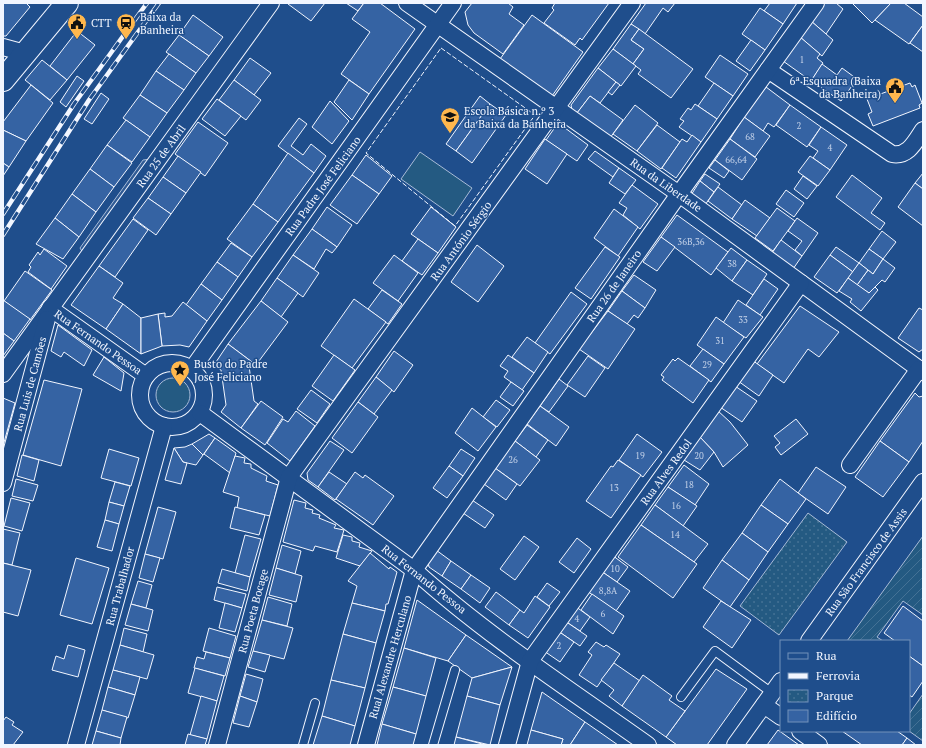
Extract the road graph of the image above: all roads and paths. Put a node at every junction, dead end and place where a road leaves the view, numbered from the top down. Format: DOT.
graph roads {
  1 [pos="67,3"];
  2 [pos="272,3"];
  3 [pos="407,3"];
  4 [pos="453,3"];
  5 [pos="632,3"];
  6 [pos="816,3"];
  7 [pos="438,25"];
  8 [pos="3,47"];
  9 [pos="25,53"];
  10 [pos="768,70"];
  11 [pos="3,80"];
  12 [pos="558,108"];
  13 [pos="923,130"];
  14 [pos="679,194"];
  15 [pos="801,282"];
  16 [pos="50,308"];
  17 [pos="192,369"];
  18 [pos="921,371"];
  19 [pos="3,374"];
  20 [pos="146,376"];
  21 [pos="200,413"];
  22 [pos="164,426"];
  23 [pos="850,465"];
  24 [pos="289,477"];
  25 [pos="923,482"];
  26 [pos="3,483"];
  27 [pos="414,570"];
  28 [pos="810,640"];
  29 [pos="530,661"];
  30 [pos="455,670"];
  31 [pos="772,693"];
  32 [pos="681,697"];
  33 [pos="315,703"];
  34 [pos="780,714"];
  35 [pos="801,732"];
  36 [pos="638,742"];
  37 [pos="76,745"];
  38 [pos="217,745"];
  39 [pos="303,745"];
  40 [pos="366,745"];
  41 [pos="433,745"];
  42 [pos="507,745"];
  43 [pos="735,745"];
  44 [pos="820,745"];
  1 -- 9 [label="main road"];
  2 -- 16 [label="street, Rua 25 de Abril"];
  3 -- 7 [label="street, Rua da Liberdade"];
  4 -- 7 [label="street, Rua Padre José Feliciano"];
  5 -- 12 [label="street, Rua António Sérgio"];
  6 -- 10 [label="street, Rua 26 de Janeiro"];
  7 -- 12 [label="street, Rua da Liberdade"];
  7 -- 17 [label="street, Rua Padre José Feliciano"];
  8 -- 9 [label="street"];
  9 -- 11 [label="main road"];
  10 -- 13 [label="street"];
  10 -- 14 [label="street, Rua 26 de Janeiro"];
  12 -- 14 [label="street, Rua da Liberdade"];
  12 -- 24 [label="street, Rua António Sérgio"];
  14 -- 15 [label="street, Rua da Liberdade"];
  14 -- 27 [label="street, Rua 26 de Janeiro"];
  15 -- 18 [label="street, Rua da Liberdade"];
  15 -- 29 [label="street, Rua Alves Redol"];
  16 -- 19 [label="street, Rua 25 de Abril"];
  16 -- 20 [label="street, Rua Fernando Pessoa"];
  16 -- 26 [label="street, Rua Luis de Camões"];
  17 -- 20 [label="street"];
  17 -- 21 [label="street"];
  18 -- 23 [label="street"];
  20 -- 22 [label="street"];
  21 -- 22 [label="street"];
  21 -- 24 [label="street, Rua Fernando Pessoa"];
  22 -- 37 [label="street, Rua Trabalhador"];
  24 -- 27 [label="street, Rua Fernando Pessoa"];
  24 -- 38 [label="street, Rua Poeta Bocage"];
  25 -- 28 [label="street, Rua São Francisco de Assis"];
  27 -- 29 [label="street, Rua Fernando Pessoa"];
  27 -- 40 [label="street, Rual Alexandre Herculano"];
  29 -- 36 [label="street, Rua Fernando Pessoa"];
  29 -- 42 [label="street"];
  30 -- 41 [label="lane"];
  31 -- 32 [label="lane"];
  31 -- 34 [label="street"];
  31 -- 43 [label="street"];
  33 -- 39 [label="lane"];
  35 -- 44 [label="street"];
}
